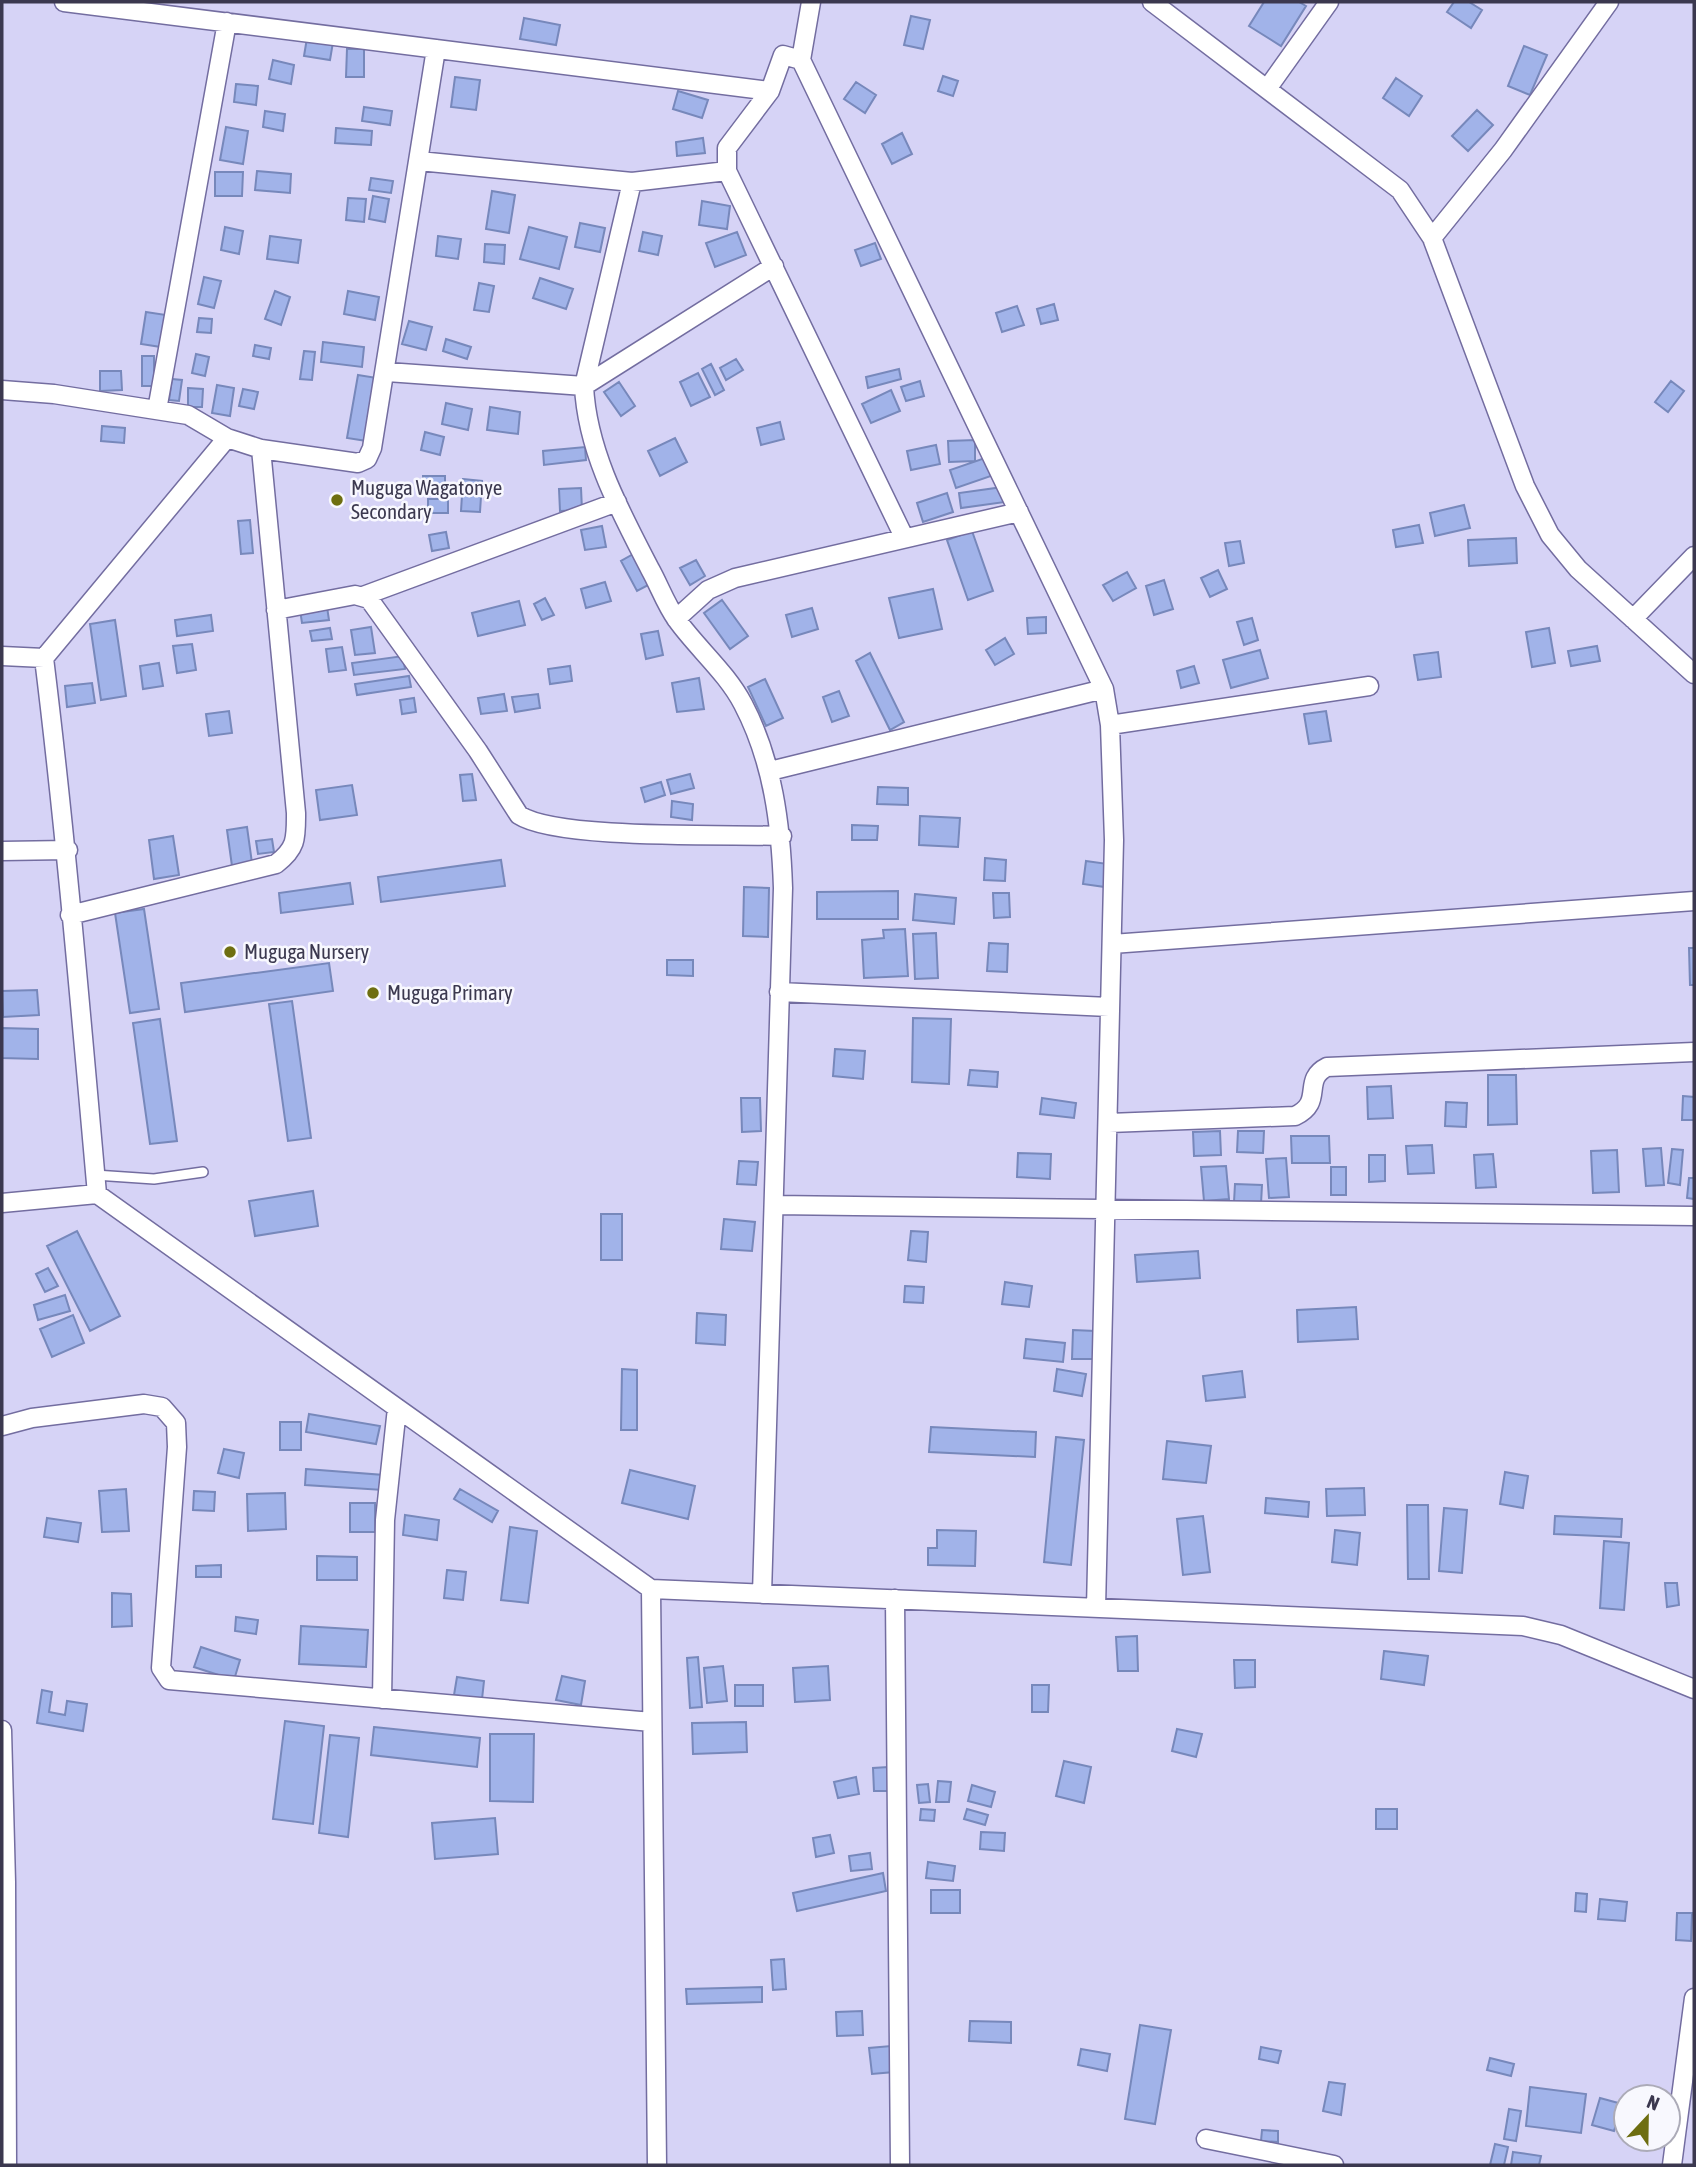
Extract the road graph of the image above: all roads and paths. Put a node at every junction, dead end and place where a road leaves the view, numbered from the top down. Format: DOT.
graph roads {
  1 [pos="65,2"];
  2 [pos="811,2"];
  3 [pos="1152,2"];
  4 [pos="1329,2"];
  5 [pos="1609,2"];
  6 [pos="227,22"];
  7 [pos="436,49"];
  8 [pos="801,60"];
  9 [pos="1267,89"];
  10 [pos="770,91"];
  11 [pos="419,161"];
  12 [pos="727,171"];
  13 [pos="632,182"];
  14 [pos="1432,238"];
  15 [pos="774,266"];
  16 [pos="387,372"];
  17 [pos="584,386"];
  18 [pos="2,390"];
  19 [pos="157,410"];
  20 [pos="227,438"];
  21 [pos="261,449"];
  22 [pos="617,502"];
  23 [pos="1019,512"];
  24 [pos="904,537"];
  25 [pos="1694,556"];
  26 [pos="363,596"];
  27 [pos="276,610"];
  28 [pos="676,619"];
  29 [pos="1633,619"];
  30 [pos="2,656"];
  31 [pos="44,658"];
  32 [pos="1694,674"];
  33 [pos="1369,685"];
  34 [pos="1104,689"];
  35 [pos="1110,725"];
  36 [pos="770,771"];
  37 [pos="782,836"];
  38 [pos="68,850"];
  39 [pos="2,851"];
  40 [pos="1694,901"];
  41 [pos="70,915"];
  42 [pos="1112,944"];
  43 [pos="779,992"];
  44 [pos="1109,1007"];
  45 [pos="1694,1052"];
  46 [pos="1109,1123"];
  47 [pos="203,1172"];
  48 [pos="95,1175"];
  49 [pos="97,1194"];
  50 [pos="2,1203"];
  51 [pos="774,1205"];
  52 [pos="1107,1209"];
  53 [pos="1694,1216"];
  54 [pos="397,1408"];
  55 [pos="2,1426"];
  56 [pos="651,1589"];
  57 [pos="762,1594"];
  58 [pos="895,1599"];
  59 [pos="1096,1608"];
  60 [pos="1694,1689"];
  61 [pos="382,1699"];
  62 [pos="652,1722"];
  63 [pos="2,1730"];
  64 [pos="4,1934"];
  65 [pos="1694,1997"];
  66 [pos="4,2079"];
  67 [pos="1687,2113"];
  68 [pos="1206,2139"];
  69 [pos="7,2165"];
  70 [pos="657,2165"];
  71 [pos="900,2165"];
  72 [pos="1334,2165"];
  73 [pos="1672,2165"];
  1 -- 6 [label="street"];
  2 -- 8 [label="street"];
  3 -- 9 [label="street"];
  4 -- 9 [label="street"];
  5 -- 14 [label="street"];
  6 -- 7 [label="street"];
  6 -- 19 [label="street"];
  7 -- 10 [label="street"];
  7 -- 11 [label="street"];
  8 -- 10 [label="street"];
  8 -- 23 [label="street"];
  9 -- 14 [label="street"];
  10 -- 12 [label="street"];
  11 -- 13 [label="street"];
  11 -- 16 [label="street"];
  12 -- 13 [label="street"];
  12 -- 15 [label="street"];
  13 -- 17 [label="street"];
  14 -- 29 [label="street"];
  15 -- 17 [label="street"];
  15 -- 24 [label="street"];
  16 -- 17 [label="street"];
  16 -- 21 [label="street"];
  17 -- 22 [label="street"];
  18 -- 19 [label="street"];
  19 -- 20 [label="street"];
  20 -- 21 [label="street"];
  20 -- 31 [label="street"];
  21 -- 27 [label="street"];
  22 -- 26 [label="street"];
  22 -- 28 [label="street"];
  23 -- 24 [label="street"];
  23 -- 34 [label="street"];
  24 -- 28 [label="street"];
  25 -- 29 [label="street"];
  26 -- 27 [label="street"];
  26 -- 37 [label="street"];
  27 -- 41 [label="street"];
  28 -- 36 [label="street"];
  29 -- 32 [label="street"];
  30 -- 31 [label="street"];
  31 -- 38 [label="street"];
  33 -- 35 [label="street"];
  34 -- 35 [label="street"];
  34 -- 36 [label="street"];
  35 -- 42 [label="street"];
  36 -- 37 [label="street"];
  37 -- 43 [label="street"];
  38 -- 39 [label="street"];
  38 -- 41 [label="street"];
  40 -- 42 [label="street"];
  41 -- 48 [label="street"];
  42 -- 44 [label="street"];
  43 -- 44 [label="street"];
  43 -- 51 [label="street"];
  44 -- 46 [label="street"];
  45 -- 46 [label="street"];
  46 -- 52 [label="street"];
  47 -- 48 [label="lane"];
  48 -- 49 [label="street"];
  49 -- 50 [label="street"];
  49 -- 54 [label="street"];
  51 -- 52 [label="street"];
  51 -- 57 [label="street"];
  52 -- 53 [label="street"];
  52 -- 59 [label="street"];
  54 -- 56 [label="street"];
  54 -- 61 [label="street"];
  55 -- 61 [label="street"];
  56 -- 57 [label="street"];
  56 -- 62 [label="street"];
  57 -- 58 [label="street"];
  58 -- 59 [label="street"];
  58 -- 71 [label="street"];
  59 -- 60 [label="street"];
  61 -- 62 [label="street"];
  62 -- 70 [label="street"];
  63 -- 64 [label="street"];
  64 -- 66 [label="street"];
  65 -- 67 [label="street"];
  66 -- 69 [label="street"];
  67 -- 73 [label="street"];
  68 -- 72 [label="street"];
}
